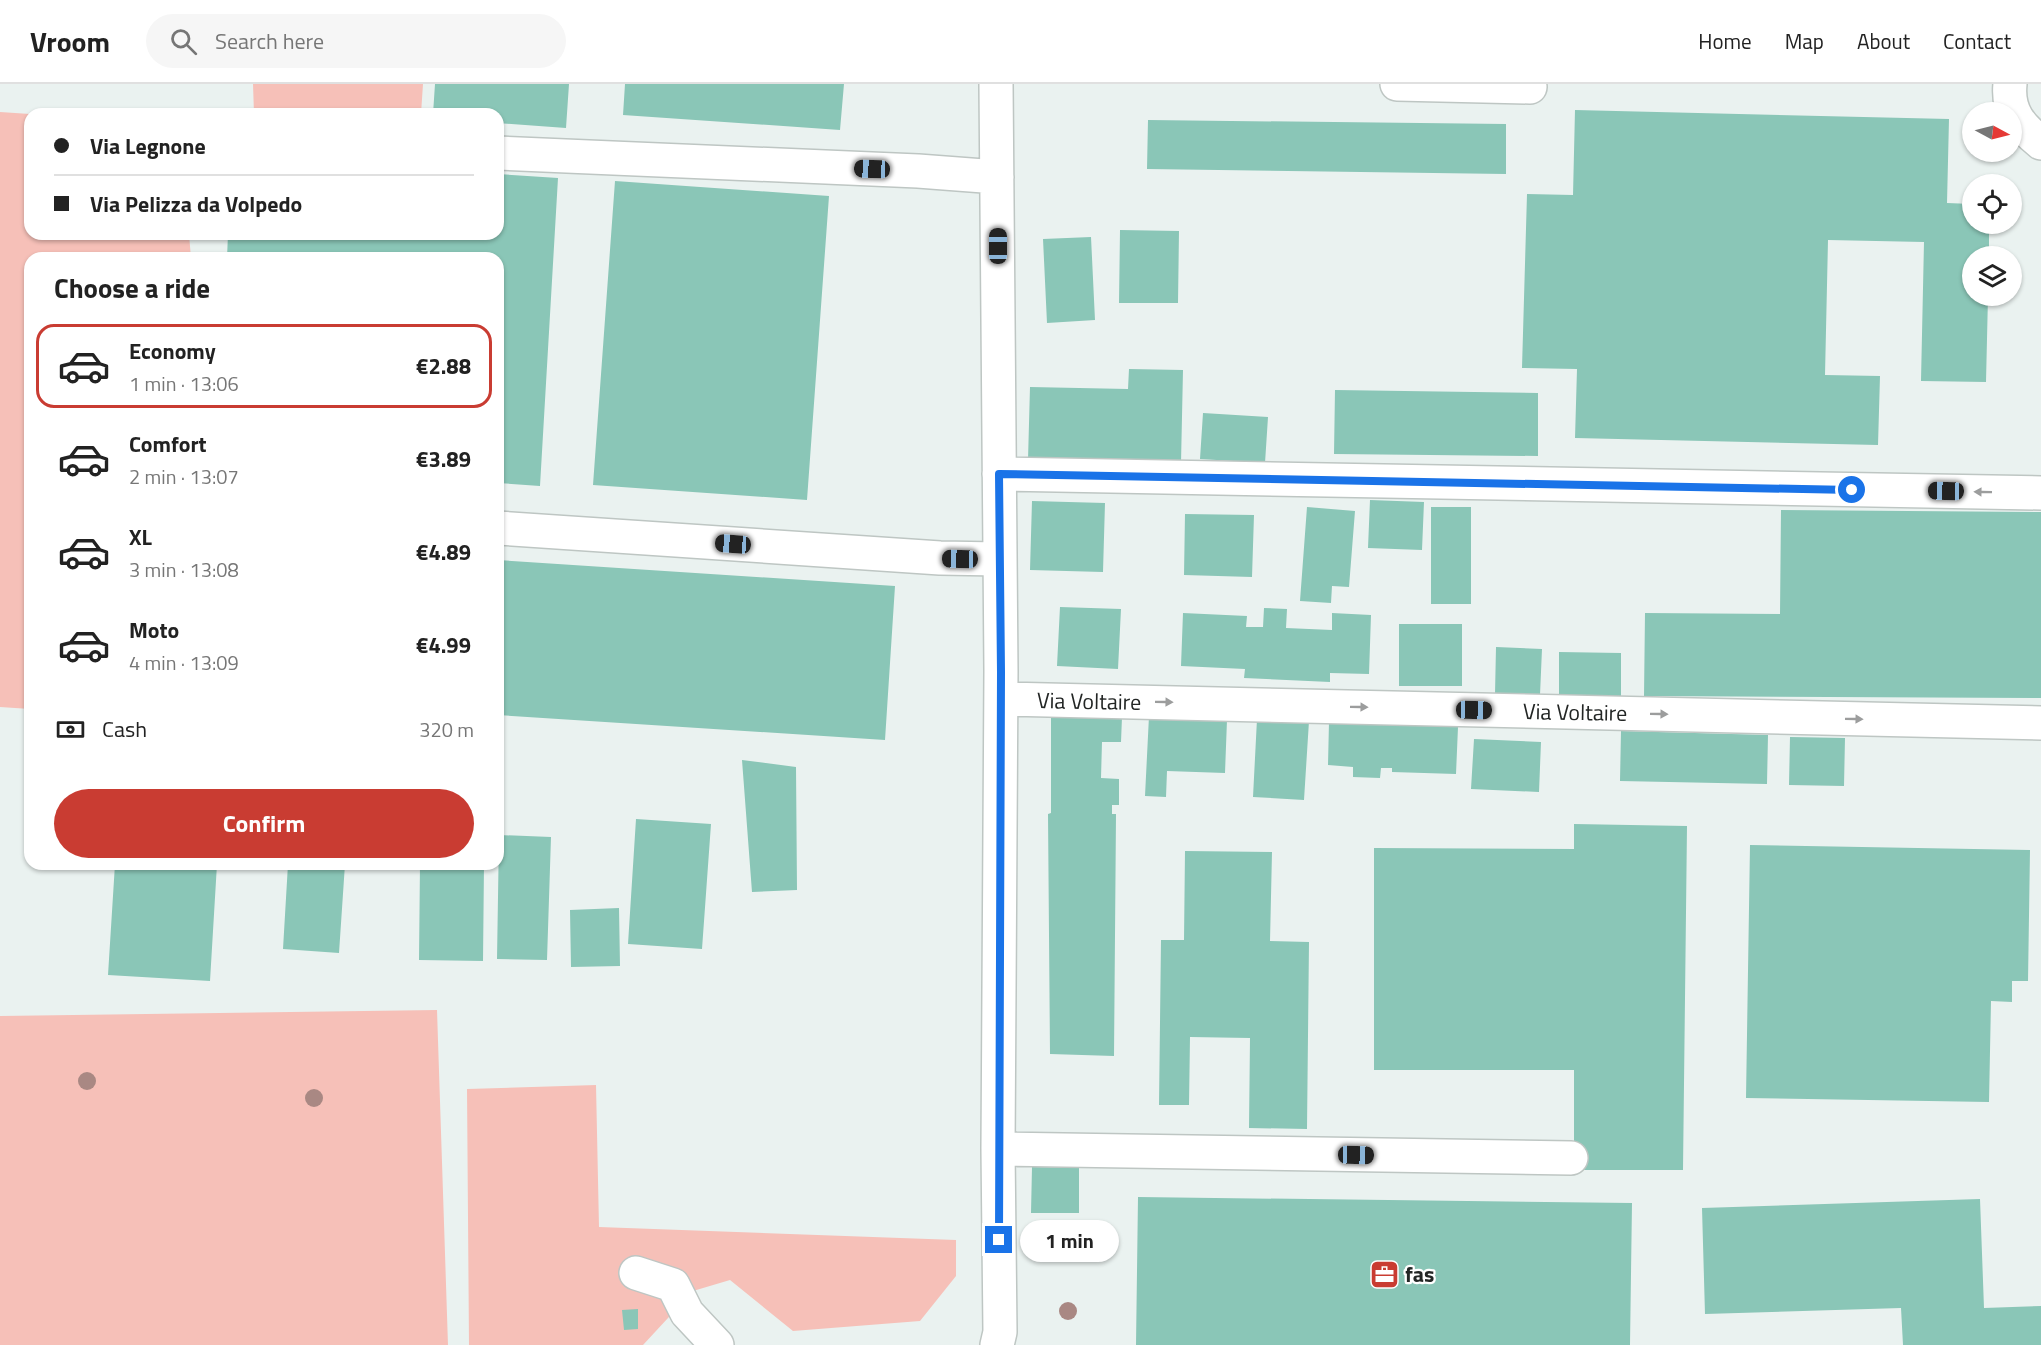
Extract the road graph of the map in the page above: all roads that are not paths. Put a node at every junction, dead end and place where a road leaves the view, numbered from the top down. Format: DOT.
graph roads {
  1 [pos="996,84"];
  2 [pos="1397,84"];
  3 [pos="2010,84"];
  4 [pos="1530,87"];
  5 [pos="2041,143"];
  6 [pos="504,153"];
  7 [pos="997,177"];
  8 [pos="999,474"];
  9 [pos="2041,493"];
  10 [pos="504,528"];
  11 [pos="999,559"];
  12 [pos="1001,699"];
  13 [pos="2041,723"];
  14 [pos="998,1149"];
  15 [pos="1571,1158"];
  16 [pos="687,1313"];
  17 [pos="995,1341"];
  18 [pos="717,1345"];
  1 -- 7 [label="street"];
  2 -- 4 [label="street"];
  3 -- 5 [label="street"];
  6 -- 7 [label="street"];
  7 -- 8 [label="street"];
  9 -- 8 [label="street, one-way"];
  8 -- 11 [label="street"];
  10 -- 11 [label="street"];
  11 -- 12 [label="street"];
  12 -- 13 [label="street, Via Voltaire, one-way"];
  12 -- 14 [label="street"];
  14 -- 15 [label="street"];
  14 -- 17 [label="street"];
  16 -- 18 [label="street"];
}
